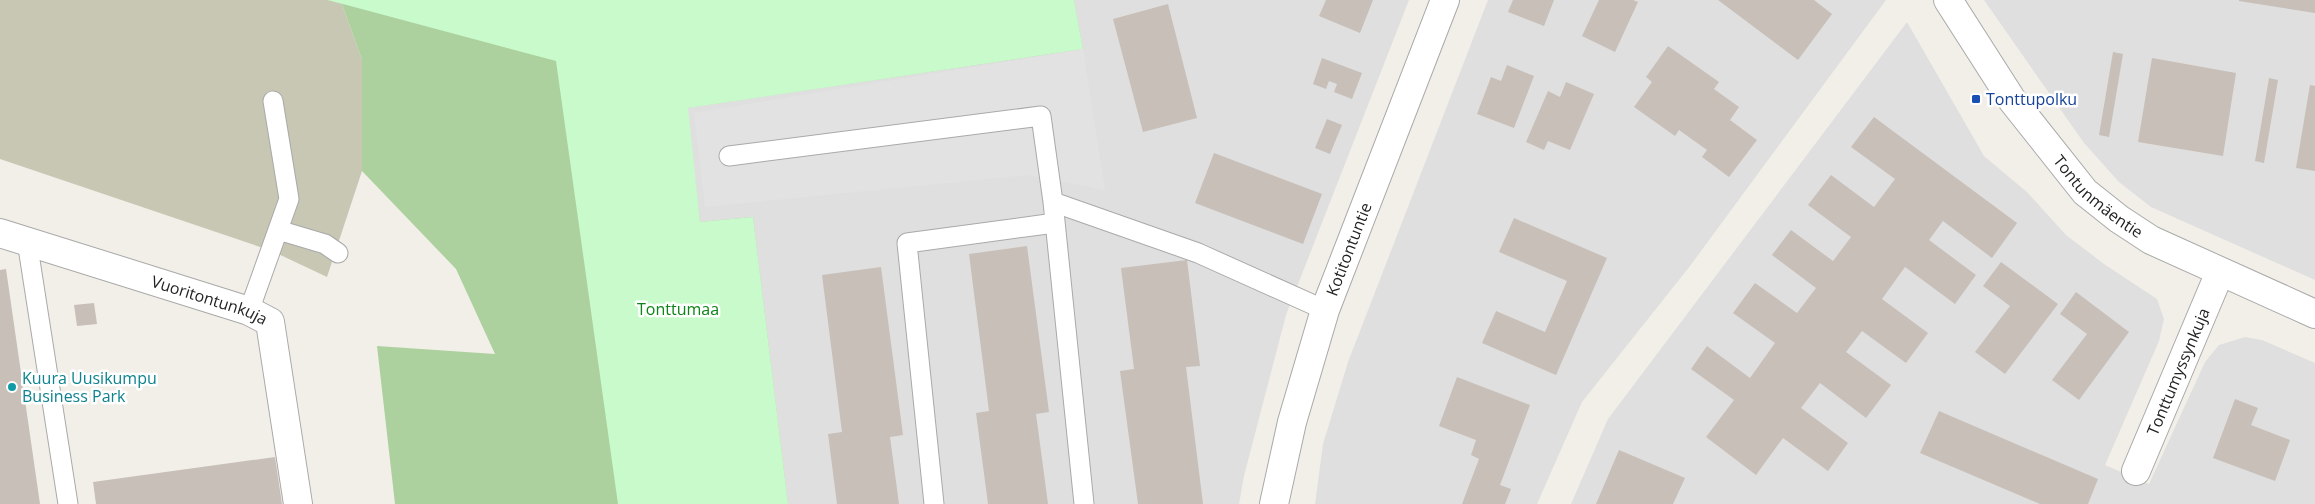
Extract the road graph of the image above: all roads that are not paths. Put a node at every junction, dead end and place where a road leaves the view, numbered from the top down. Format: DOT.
graph roads {
  1 [pos="1444,0"];
  2 [pos="1948,0"];
  3 [pos="272,101"];
  4 [pos="729,156"];
  5 [pos="1053,202"];
  6 [pos="1055,222"];
  7 [pos="278,230"];
  8 [pos="0,234"];
  9 [pos="27,242"];
  10 [pos="338,253"];
  11 [pos="2220,272"];
  12 [pos="1325,310"];
  13 [pos="249,311"];
  14 [pos="2315,314"];
  15 [pos="2136,471"];
  16 [pos="68,504"];
  17 [pos="298,504"];
  18 [pos="934,504"];
  19 [pos="1084,504"];
  20 [pos="1274,504"];
  1 -- 12 [label="street, Kotitontuntie"];
  2 -- 11 [label="street, Tontunmäentie"];
  3 -- 7 [label="lane"];
  4 -- 5 [label="lane"];
  5 -- 6 [label="lane"];
  5 -- 12 [label="lane"];
  6 -- 18 [label="lane"];
  6 -- 19 [label="lane"];
  7 -- 10 [label="lane"];
  7 -- 13 [label="lane"];
  8 -- 9 [label="street, Vuoritontunkuja"];
  9 -- 13 [label="street, Vuoritontunkuja"];
  9 -- 16 [label="lane"];
  11 -- 14 [label="street, Tontunmäentie"];
  11 -- 15 [label="street, Tonttumyssynkuja"];
  12 -- 20 [label="street, Kotitontuntie"];
  13 -- 17 [label="street, Vuoritontunkuja"];
}
